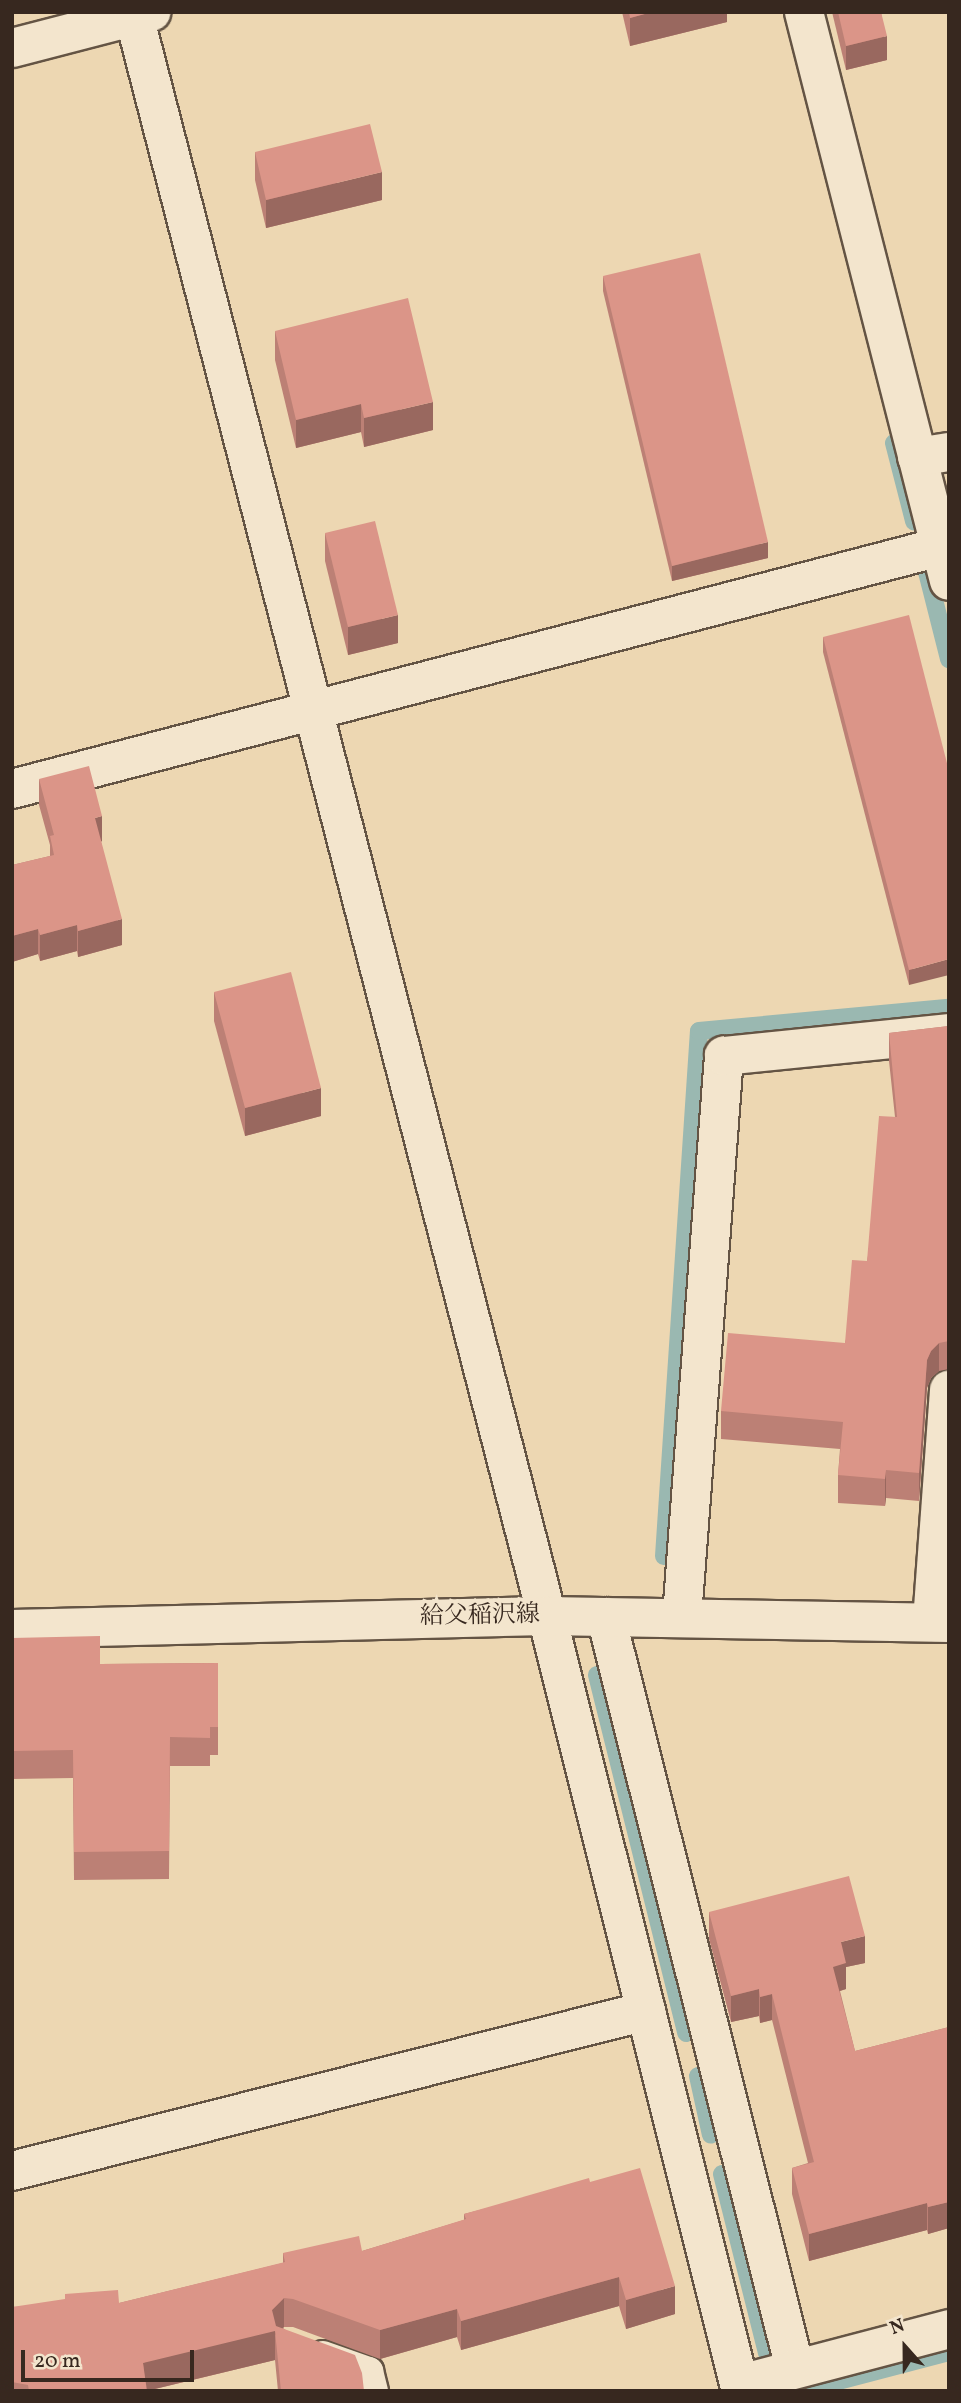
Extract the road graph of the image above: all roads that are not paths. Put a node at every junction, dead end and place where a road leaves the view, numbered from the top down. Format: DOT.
graph roads {
  1 [pos="804,12"];
  2 [pos="139,14"];
  3 [pos="12,48"];
  4 [pos="933,455"];
  5 [pos="944,564"];
  6 [pos="313,712"];
  7 [pos="12,789"];
  8 [pos="949,1033"];
  9 [pos="949,1390"];
  10 [pos="547,1616"];
  11 [pos="606,1617"];
  12 [pos="682,1618"];
  13 [pos="940,1622"];
  14 [pos="12,1629"];
  15 [pos="646,2011"];
  16 [pos="12,2171"];
  17 [pos="949,2329"];
  18 [pos="299,2347"];
  19 [pos="795,2369"];
  20 [pos="741,2387"];
  21 [pos="374,2391"];
  1 -- 4 [label="street"];
  2 -- 3 [label="street"];
  2 -- 6 [label="street"];
  4 -- 5 [label="street"];
  5 -- 6 [label="street"];
  6 -- 7 [label="street"];
  6 -- 10 [label="street"];
  8 -- 12 [label="street"];
  9 -- 13 [label="street"];
  10 -- 11 [label="street, 給父稲沢線"];
  10 -- 14 [label="street, 給父稲沢線"];
  10 -- 15 [label="street"];
  11 -- 12 [label="street, 給父稲沢線"];
  11 -- 19 [label="street"];
  12 -- 13 [label="street, 給父稲沢線"];
  15 -- 16 [label="street"];
  15 -- 20 [label="street"];
  17 -- 19 [label="street"];
  18 -- 21 [label="lane"];
  19 -- 20 [label="street"];
}
